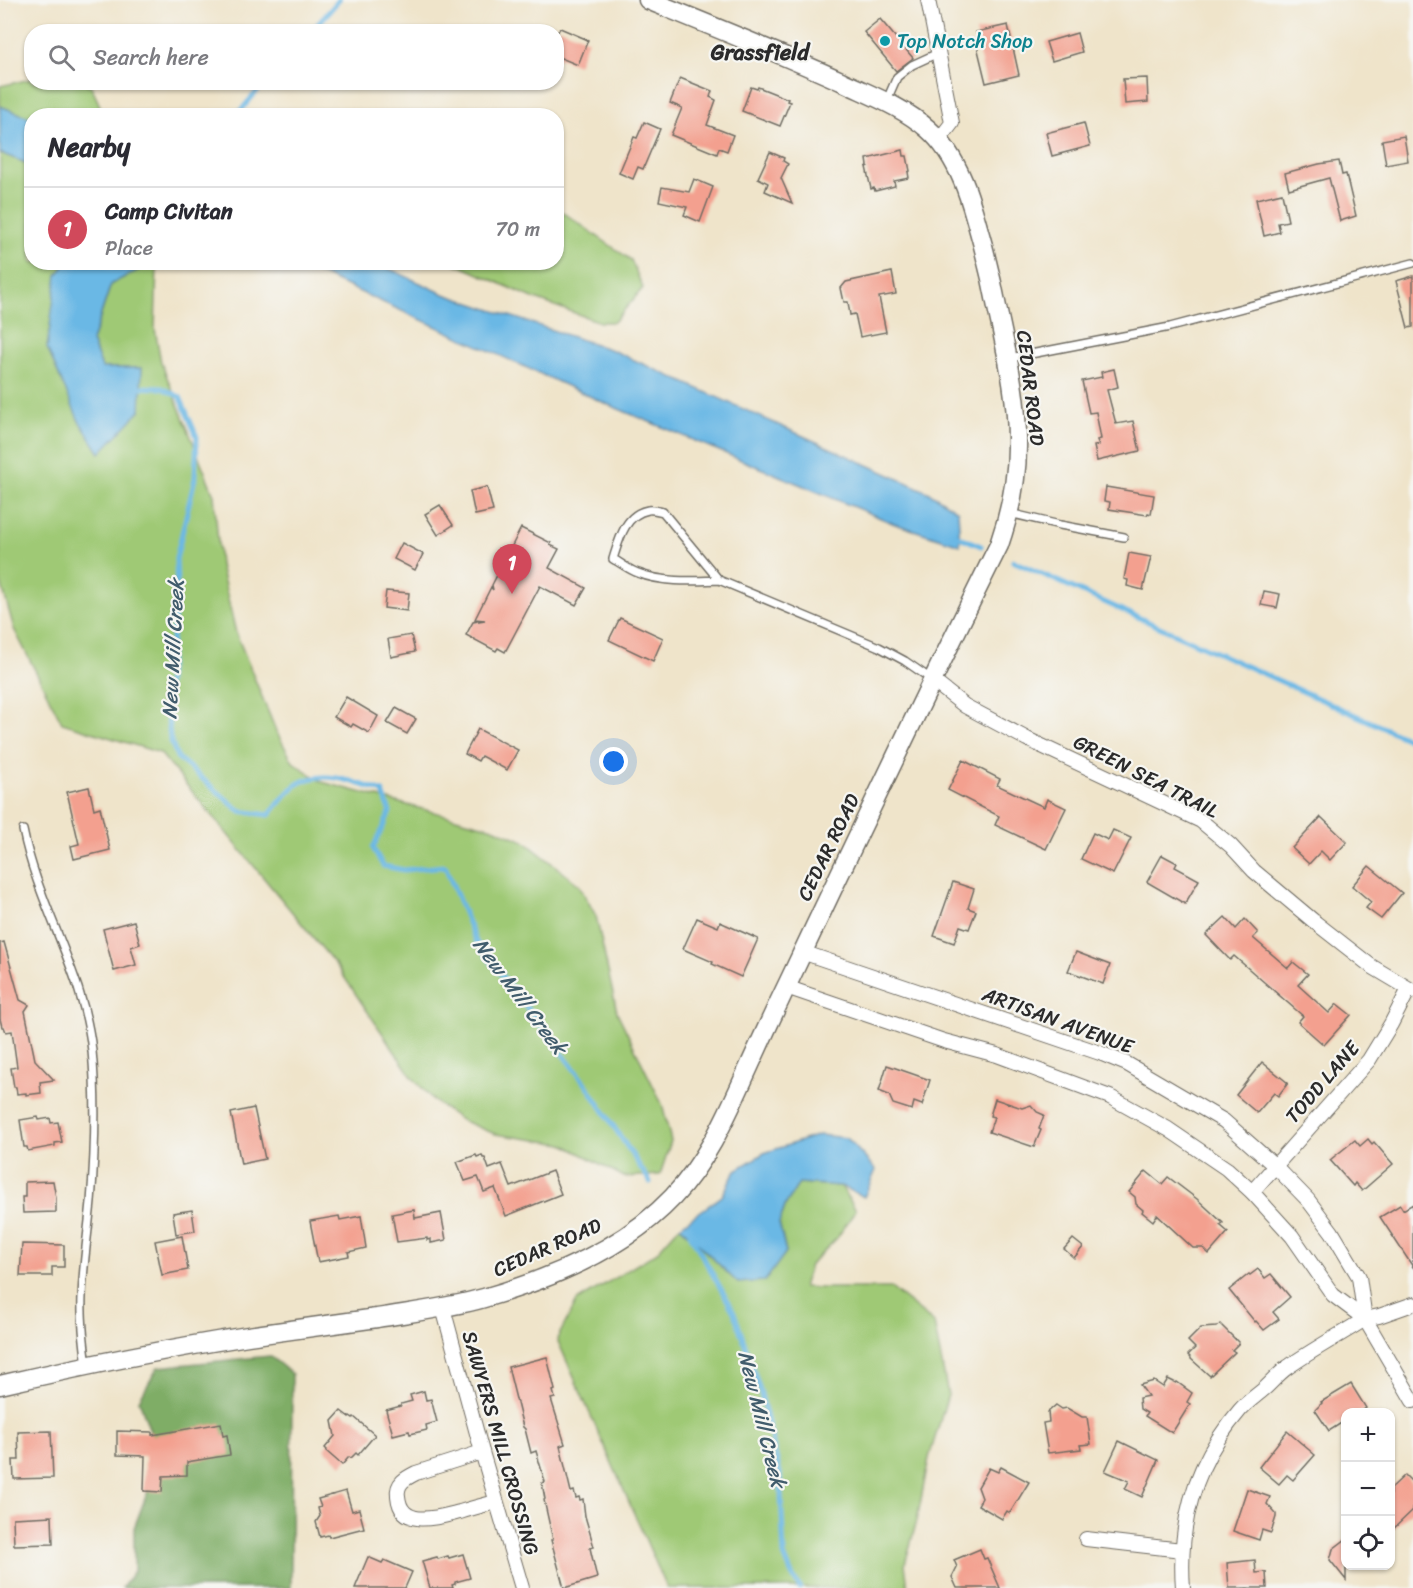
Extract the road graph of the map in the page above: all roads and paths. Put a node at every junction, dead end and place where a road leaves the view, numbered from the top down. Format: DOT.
graph roads {
  1 [pos="648,0"];
  2 [pos="928,0"];
  3 [pos="938,52"];
  4 [pos="886,102"];
  5 [pos="939,140"];
  6 [pos="1413,263"];
  7 [pos="1007,359"];
  8 [pos="1009,513"];
  9 [pos="1124,537"];
  10 [pos="719,580"];
  11 [pos="933,681"];
  12 [pos="23,830"];
  13 [pos="802,952"];
  14 [pos="786,987"];
  15 [pos="1411,990"];
  16 [pos="1275,1166"];
  17 [pos="1252,1192"];
  18 [pos="1413,1304"];
  19 [pos="443,1308"];
  20 [pos="1365,1319"];
  21 [pos="87,1365"];
  22 [pos="0,1385"];
  23 [pos="1413,1401"];
  24 [pos="482,1452"];
  25 [pos="496,1502"];
  26 [pos="1086,1539"];
  27 [pos="1182,1550"];
  28 [pos="522,1588"];
  29 [pos="1183,1588"];
  1 -- 4 [label="street, CEDAR ROAD"];
  2 -- 3 [label="street"];
  3 -- 4 [label="lane"];
  3 -- 5 [label="street"];
  4 -- 5 [label="street, CEDAR ROAD"];
  5 -- 7 [label="street, CEDAR ROAD"];
  6 -- 7 [label="lane"];
  7 -- 8 [label="street, CEDAR ROAD"];
  8 -- 9 [label="lane"];
  8 -- 11 [label="street, CEDAR ROAD"];
  10 -- 10 [label="lane"];
  10 -- 11 [label="lane"];
  11 -- 13 [label="street, CEDAR ROAD"];
  11 -- 15 [label="street, GREEN SEA TRAIL"];
  12 -- 21 [label="lane"];
  13 -- 14 [label="street, CEDAR ROAD"];
  13 -- 16 [label="street, ARTISAN AVENUE"];
  14 -- 17 [label="street, ARTISAN AVENUE"];
  14 -- 19 [label="street, CEDAR ROAD"];
  15 -- 16 [label="street, TODD LANE"];
  16 -- 17 [label="street, TODD LANE"];
  16 -- 20 [label="street, ARTISAN AVENUE"];
  17 -- 20 [label="street, ARTISAN AVENUE"];
  18 -- 20 [label="street"];
  19 -- 21 [label="street, CEDAR ROAD"];
  19 -- 24 [label="street, SAWYERS MILL CROSSING"];
  20 -- 23 [label="street, ARTISAN AVENUE"];
  20 -- 27 [label="street"];
  21 -- 22 [label="street, CEDAR ROAD"];
  24 -- 25 [label="street, SAWYERS MILL CROSSING"];
  24 -- 25 [label="street"];
  25 -- 28 [label="street, SAWYERS MILL CROSSING"];
  26 -- 27 [label="street"];
  27 -- 29 [label="street"];
}
